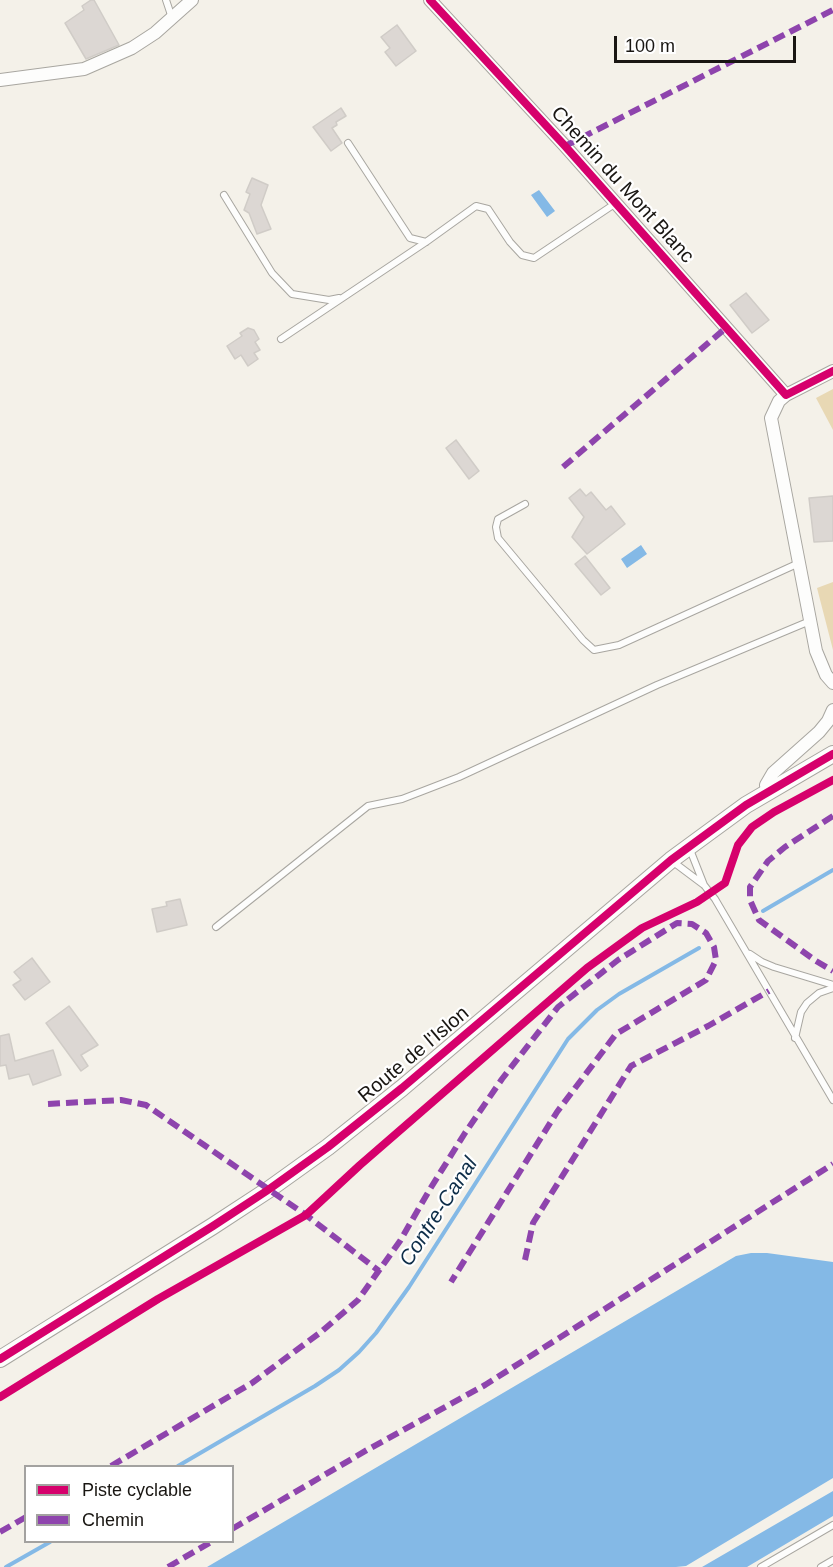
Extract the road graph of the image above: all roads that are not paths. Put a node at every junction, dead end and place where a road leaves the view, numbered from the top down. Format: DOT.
graph roads {
  1 [pos="166,0"];
  2 [pos="192,0"];
  3 [pos="430,0"];
  4 [pos="172,18"];
  5 [pos="0,80"];
  6 [pos="348,143"];
  7 [pos="224,195"];
  8 [pos="616,203"];
  9 [pos="426,242"];
  10 [pos="343,297"];
  11 [pos="281,339"];
  12 [pos="833,371"];
  13 [pos="786,395"];
  14 [pos="525,504"];
  15 [pos="799,564"];
  16 [pos="810,621"];
  17 [pos="833,683"];
  18 [pos="833,710"];
  19 [pos="833,754"];
  20 [pos="767,792"];
  21 [pos="689,846"];
  22 [pos="671,860"];
  23 [pos="704,885"];
  24 [pos="216,927"];
  25 [pos="744,947"];
  26 [pos="833,986"];
  27 [pos="795,1038"];
  28 [pos="833,1100"];
  29 [pos="0,1359"];
  30 [pos="833,1525"];
  31 [pos="833,1560"];
  32 [pos="761,1567"];
  33 [pos="821,1567"];
  1 -- 4 [label="lane"];
  2 -- 4 [label="street"];
  3 -- 8 [label="street, Chemin du Mont Blanc"];
  4 -- 5 [label="street"];
  6 -- 9 [label="lane"];
  7 -- 10 [label="lane"];
  8 -- 9 [label="lane"];
  8 -- 13 [label="street, Chemin du Mont Blanc"];
  9 -- 10 [label="lane"];
  10 -- 11 [label="lane"];
  12 -- 13 [label="street"];
  13 -- 15 [label="street"];
  14 -- 15 [label="lane"];
  15 -- 16 [label="street"];
  16 -- 17 [label="street"];
  16 -- 24 [label="lane"];
  18 -- 20 [label="street"];
  19 -- 20 [label="street, Route de l'Islon"];
  20 -- 21 [label="street, Route de l'Islon"];
  21 -- 22 [label="street, Route de l'Islon"];
  21 -- 23 [label="lane"];
  22 -- 23 [label="lane"];
  22 -- 29 [label="street, Route de l'Islon"];
  23 -- 25 [label="lane"];
  25 -- 26 [label="lane"];
  25 -- 27 [label="lane"];
  26 -- 27 [label="lane"];
  27 -- 28 [label="lane"];
  30 -- 32 [label="lane"];
  31 -- 33 [label="lane"];
}
